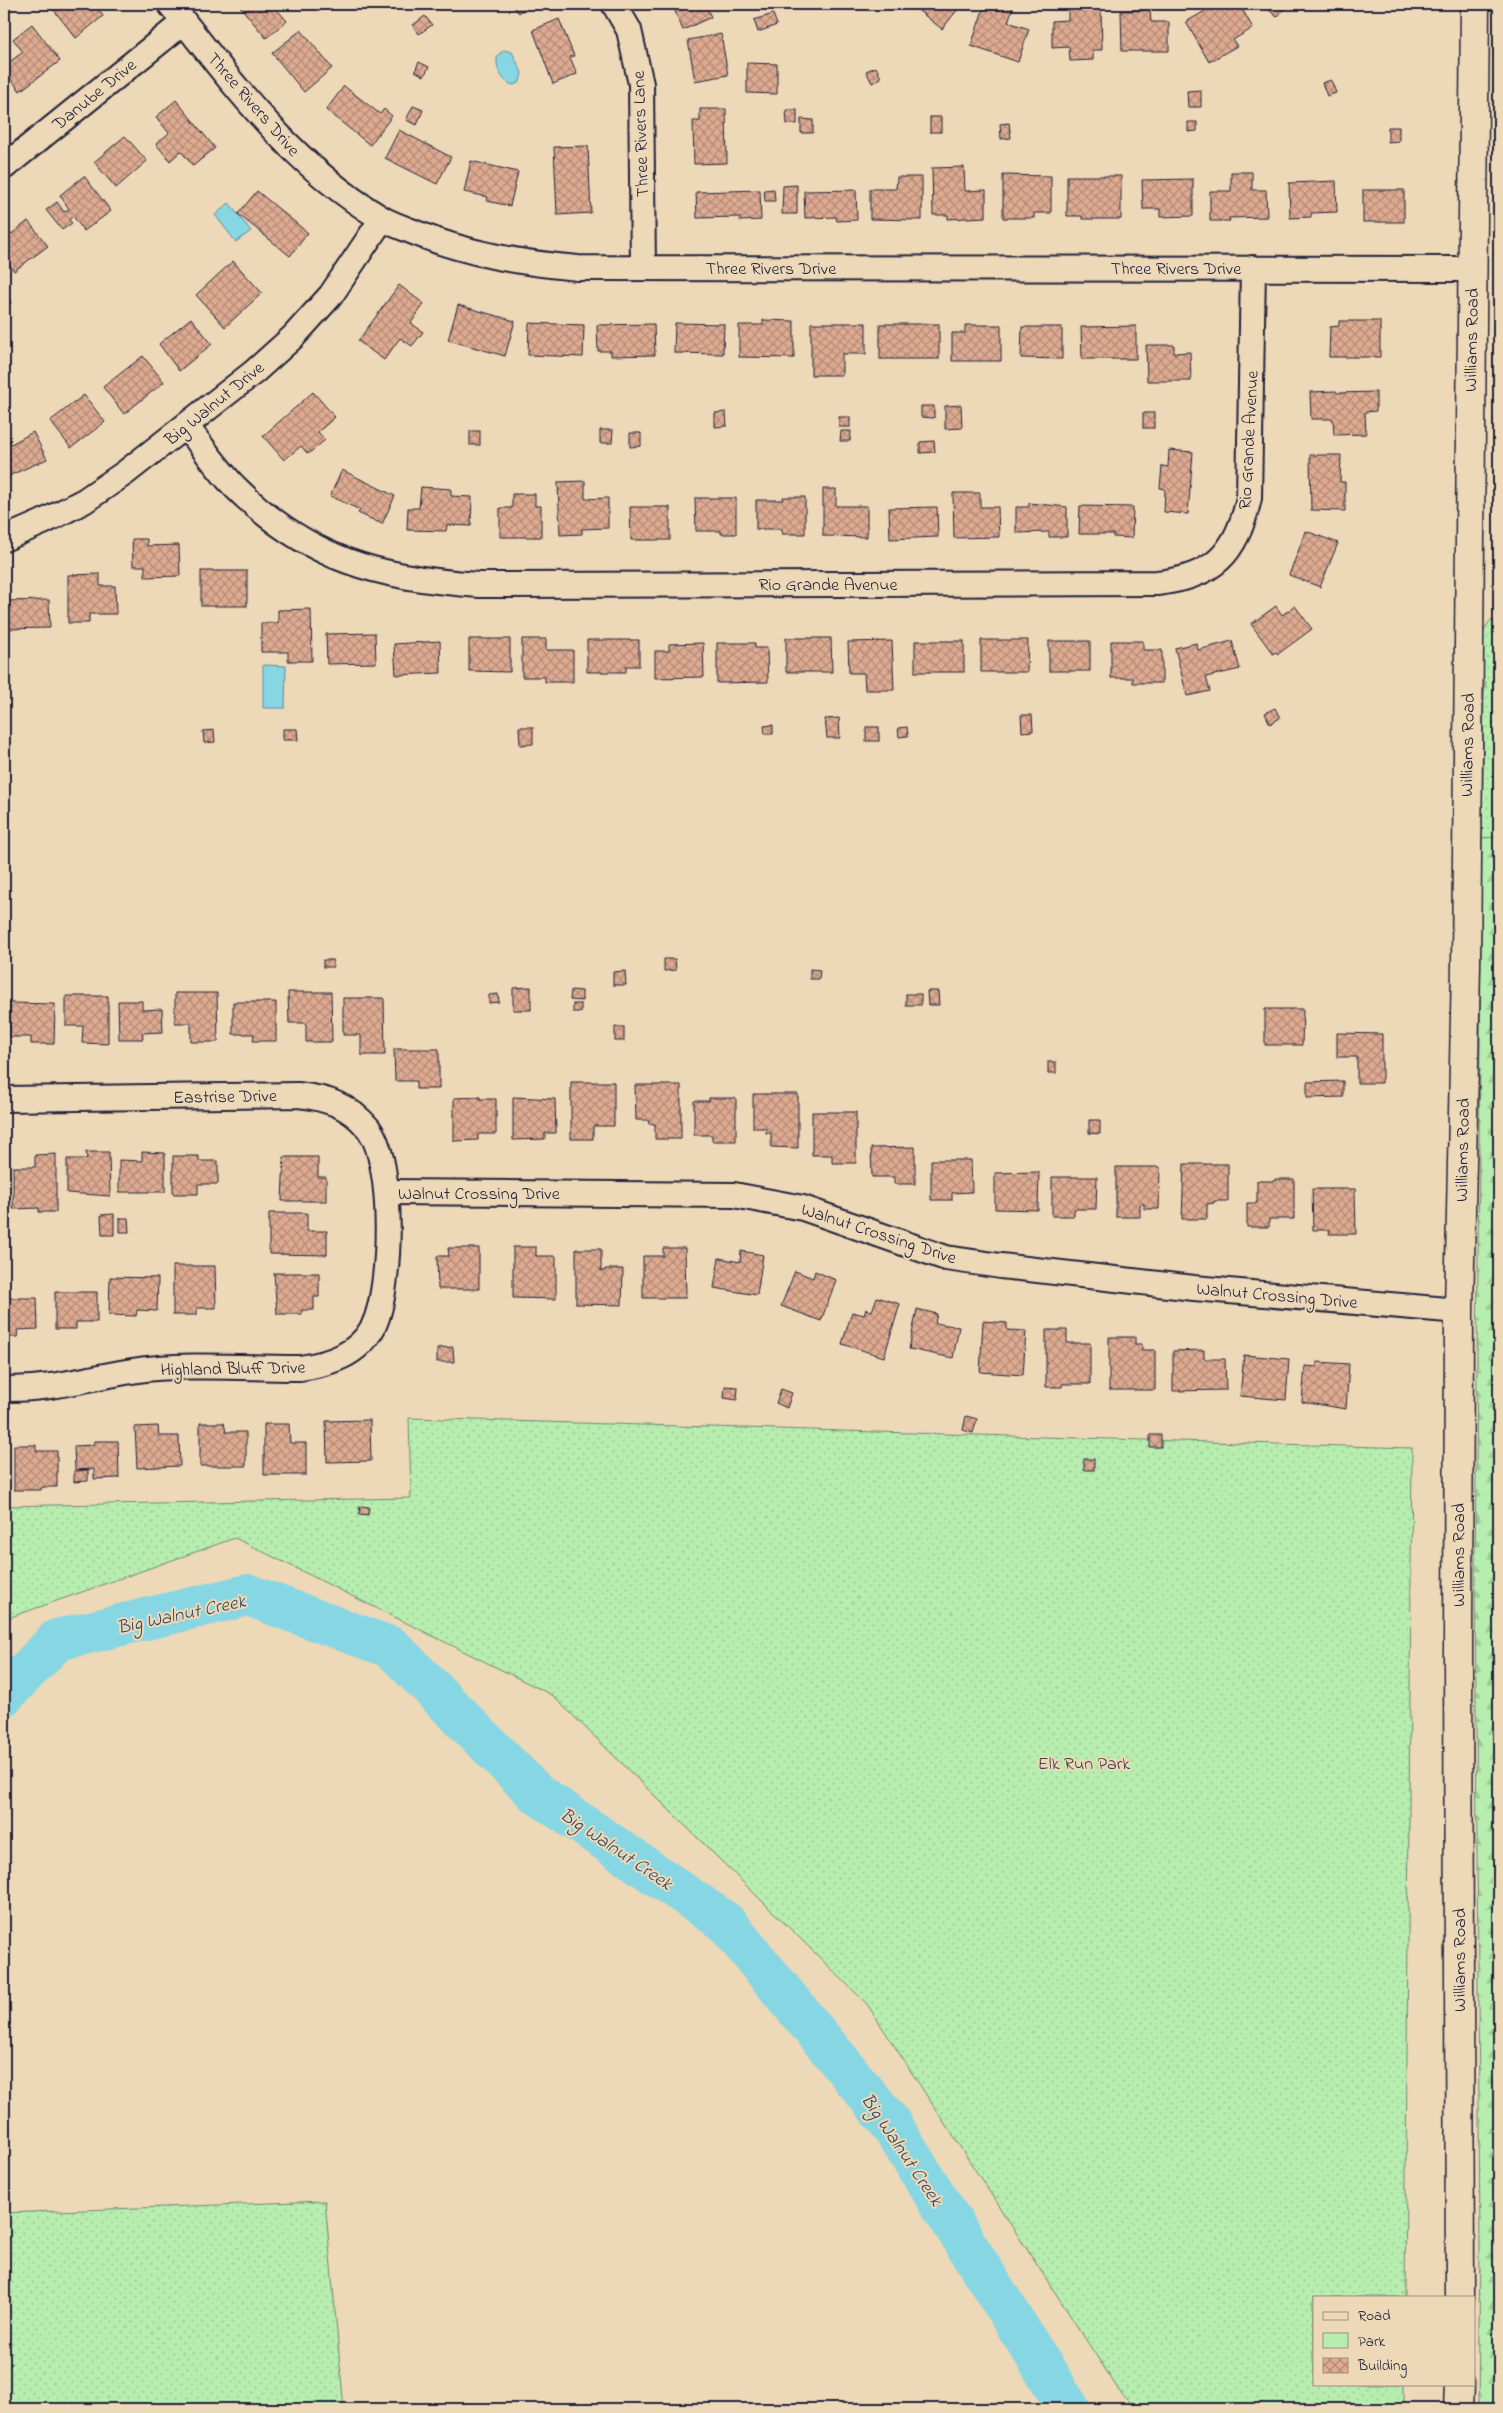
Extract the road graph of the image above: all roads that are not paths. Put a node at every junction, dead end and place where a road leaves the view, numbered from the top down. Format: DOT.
graph roads {
  1 [pos="614,4"];
  2 [pos="1475,4"];
  3 [pos="177,13"];
  4 [pos="4,167"];
  5 [pos="382,219"];
  6 [pos="643,268"];
  7 [pos="1253,268"];
  8 [pos="1472,268"];
  9 [pos="186,426"];
  10 [pos="4,539"];
  11 [pos="4,1099"];
  12 [pos="387,1192"];
  13 [pos="1459,1311"];
  14 [pos="4,1389"];
  15 [pos="1460,2296"];
  16 [pos="1459,2386"];
  17 [pos="1458,2409"];
  1 -- 6 [label="street, Three Rivers Lane"];
  2 -- 8 [label="main road, Williams Road"];
  3 -- 4 [label="street, Danube Drive"];
  3 -- 5 [label="street, Three Rivers Drive"];
  5 -- 6 [label="street, Three Rivers Drive"];
  5 -- 9 [label="street, Big Walnut Drive"];
  6 -- 7 [label="street, Three Rivers Drive"];
  7 -- 8 [label="street, Three Rivers Drive"];
  7 -- 9 [label="street, Rio Grande Avenue"];
  8 -- 13 [label="main road, Williams Road"];
  9 -- 10 [label="street, Big Walnut Drive"];
  11 -- 12 [label="street, Eastrise Drive"];
  12 -- 13 [label="street, Walnut Crossing Drive"];
  12 -- 14 [label="street, Highland Bluff Drive"];
  13 -- 15 [label="main road, Williams Road"];
  16 -- 17 [label="main road"];
}
